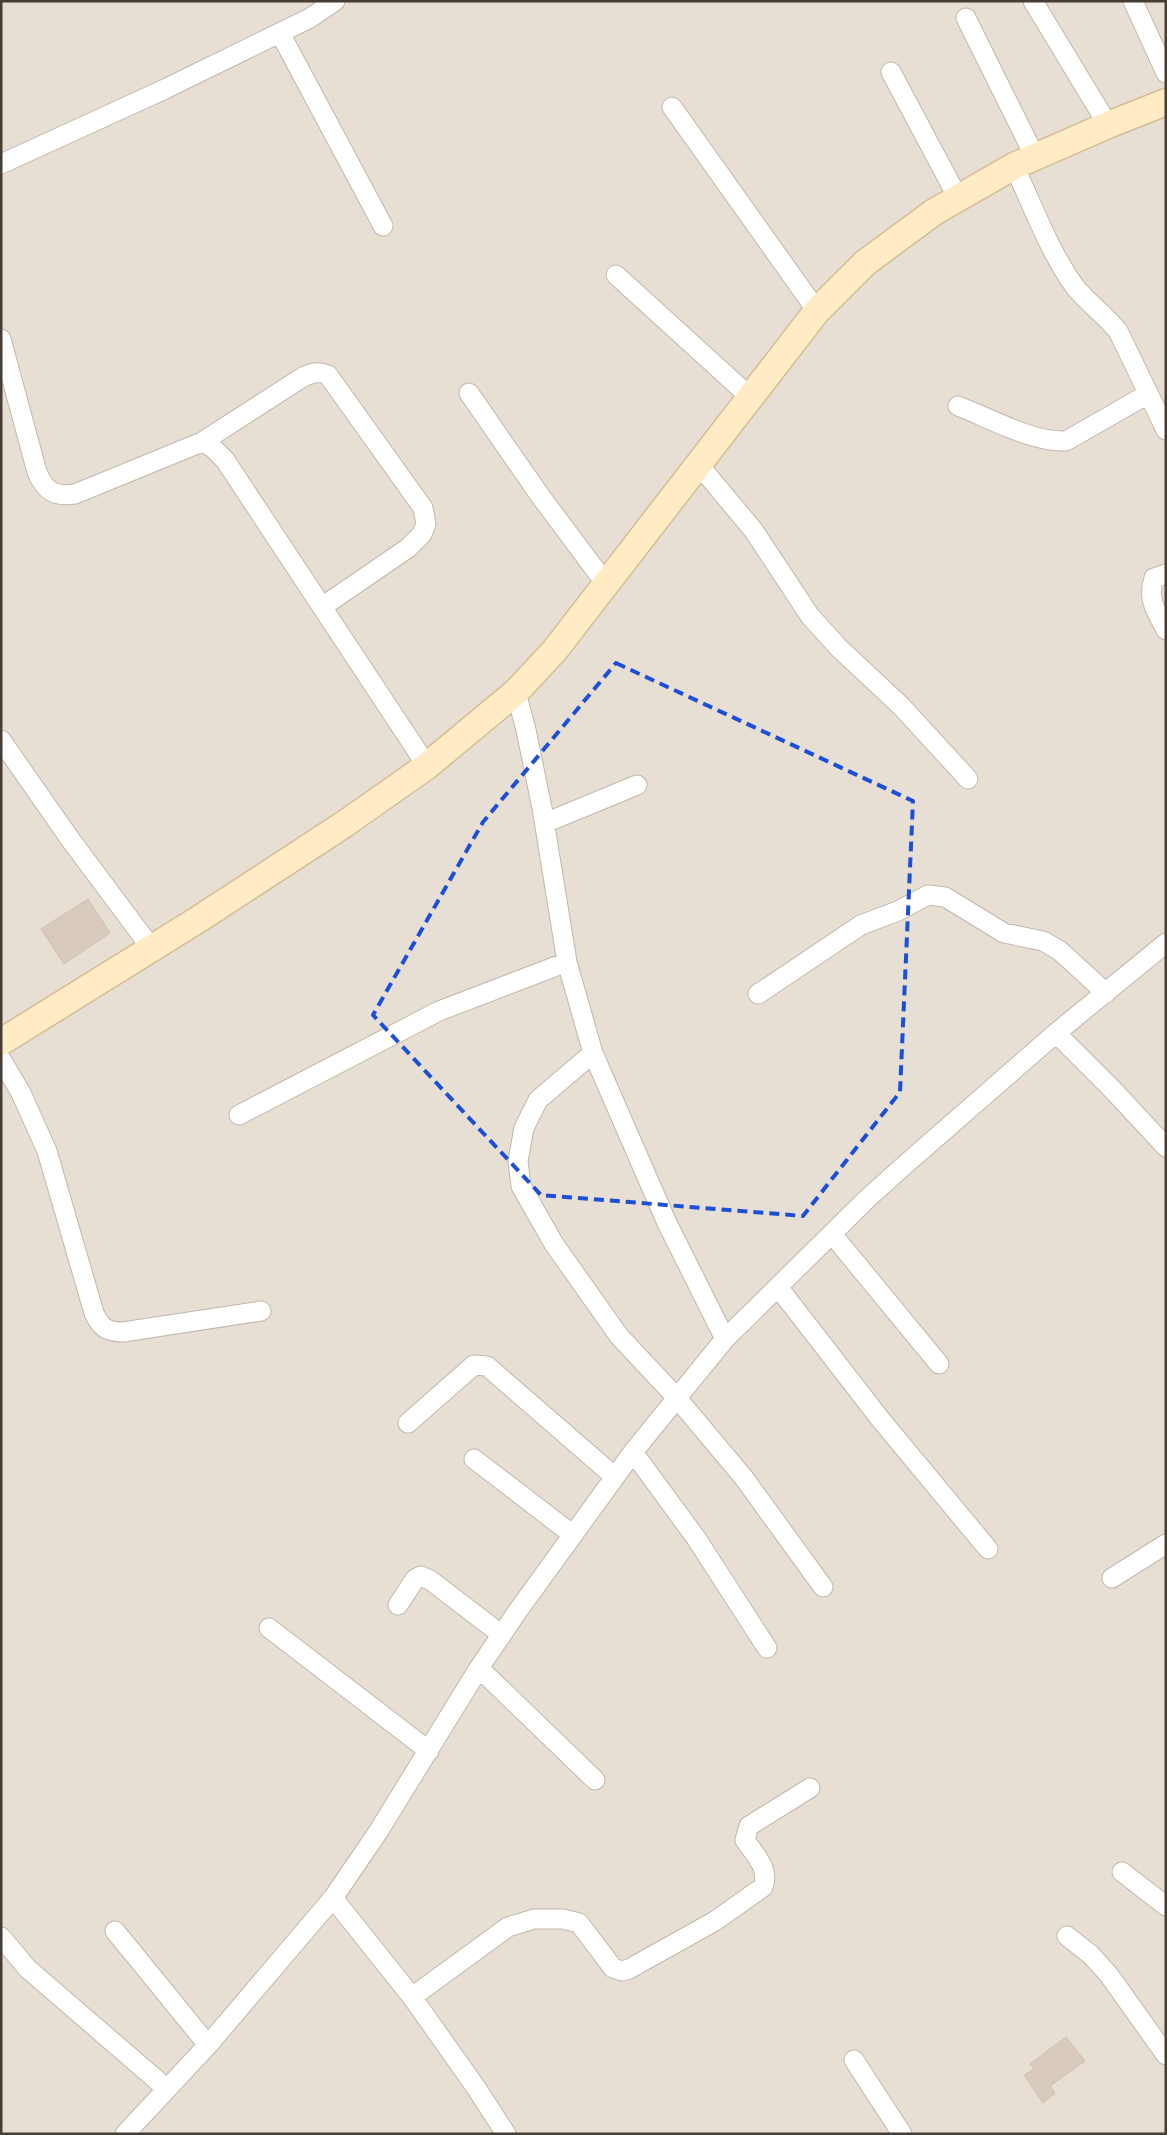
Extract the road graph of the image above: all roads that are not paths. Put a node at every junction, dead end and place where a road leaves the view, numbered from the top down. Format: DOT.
graph roads {
  1 [pos="335,1"];
  2 [pos="1033,1"];
  3 [pos="1133,1"];
  4 [pos="966,18"];
  5 [pos="280,33"];
  6 [pos="891,72"];
  7 [pos="1166,73"];
  8 [pos="1166,102"];
  9 [pos="672,107"];
  10 [pos="1108,125"];
  11 [pos="1024,162"];
  12 [pos="1,164"];
  13 [pos="958,198"];
  14 [pos="383,226"];
  15 [pos="616,275"];
  16 [pos="817,312"];
  17 [pos="1,339"];
  18 [pos="469,393"];
  19 [pos="1148,394"];
  20 [pos="750,397"];
  21 [pos="958,406"];
  22 [pos="1166,430"];
  23 [pos="202,442"];
  24 [pos="699,465"];
  25 [pos="1166,574"];
  26 [pos="606,584"];
  27 [pos="322,607"];
  28 [pos="1166,630"];
  29 [pos="516,692"];
  30 [pos="1,740"];
  31 [pos="427,766"];
  32 [pos="968,779"];
  33 [pos="637,785"];
  34 [pos="545,823"];
  35 [pos="1166,943"];
  36 [pos="152,949"];
  37 [pos="567,962"];
  38 [pos="1106,993"];
  39 [pos="758,994"];
  40 [pos="1056,1033"];
  41 [pos="1,1042"];
  42 [pos="593,1053"];
  43 [pos="1,1059"];
  44 [pos="239,1115"];
  45 [pos="1166,1147"];
  46 [pos="832,1234"];
  47 [pos="778,1287"];
  48 [pos="261,1311"];
  49 [pos="726,1339"];
  50 [pos="939,1364"];
  51 [pos="677,1398"];
  52 [pos="408,1423"];
  53 [pos="633,1452"];
  54 [pos="474,1459"];
  55 [pos="615,1477"];
  56 [pos="573,1535"];
  57 [pos="1166,1544"];
  58 [pos="988,1550"];
  59 [pos="1112,1578"];
  60 [pos="823,1587"];
  61 [pos="398,1605"];
  62 [pos="270,1628"];
  63 [pos="502,1635"];
  64 [pos="767,1648"];
  65 [pos="479,1668"];
  66 [pos="429,1751"];
  67 [pos="595,1780"];
  68 [pos="810,1788"];
  69 [pos="1122,1872"];
  70 [pos="333,1898"];
  71 [pos="1166,1906"];
  72 [pos="115,1931"];
  73 [pos="1067,1936"];
  74 [pos="1,1937"];
  75 [pos="412,1997"];
  76 [pos="208,2045"];
  77 [pos="1166,2055"];
  78 [pos="854,2060"];
  79 [pos="166,2088"];
  80 [pos="124,2134"];
  81 [pos="506,2134"];
  82 [pos="902,2134"];
  1 -- 5 [label="street"];
  2 -- 10 [label="street"];
  3 -- 7 [label="street"];
  4 -- 11 [label="street"];
  5 -- 12 [label="street"];
  5 -- 14 [label="street"];
  6 -- 13 [label="street"];
  8 -- 10 [label="main road"];
  9 -- 16 [label="street"];
  10 -- 11 [label="main road"];
  11 -- 13 [label="main road"];
  11 -- 19 [label="street"];
  13 -- 16 [label="main road"];
  15 -- 20 [label="street"];
  16 -- 20 [label="main road"];
  17 -- 23 [label="street"];
  18 -- 26 [label="street"];
  19 -- 21 [label="street"];
  19 -- 22 [label="street"];
  20 -- 24 [label="main road"];
  23 -- 27 [label="street"];
  23 -- 27 [label="street"];
  24 -- 26 [label="main road"];
  24 -- 32 [label="street"];
  25 -- 28 [label="street"];
  26 -- 29 [label="main road"];
  27 -- 31 [label="street"];
  29 -- 31 [label="main road"];
  29 -- 34 [label="street"];
  30 -- 36 [label="street"];
  31 -- 36 [label="main road"];
  33 -- 34 [label="street"];
  34 -- 37 [label="street"];
  35 -- 38 [label="street"];
  36 -- 41 [label="main road"];
  37 -- 42 [label="street"];
  37 -- 44 [label="street"];
  38 -- 39 [label="street"];
  38 -- 40 [label="street"];
  40 -- 45 [label="street"];
  40 -- 46 [label="street"];
  42 -- 49 [label="street"];
  42 -- 51 [label="street"];
  43 -- 48 [label="street"];
  46 -- 47 [label="street"];
  46 -- 50 [label="street"];
  47 -- 49 [label="street"];
  47 -- 58 [label="street"];
  49 -- 51 [label="street"];
  51 -- 53 [label="street"];
  51 -- 60 [label="street"];
  52 -- 55 [label="street"];
  53 -- 55 [label="street"];
  53 -- 64 [label="street"];
  54 -- 56 [label="street"];
  55 -- 56 [label="street"];
  56 -- 63 [label="street"];
  57 -- 59 [label="street"];
  61 -- 63 [label="street"];
  62 -- 66 [label="street"];
  63 -- 65 [label="street"];
  65 -- 66 [label="street"];
  65 -- 67 [label="street"];
  66 -- 70 [label="street"];
  68 -- 75 [label="street"];
  69 -- 71 [label="street"];
  70 -- 75 [label="street"];
  70 -- 76 [label="street"];
  72 -- 76 [label="street"];
  73 -- 77 [label="street"];
  74 -- 79 [label="street"];
  75 -- 81 [label="street"];
  76 -- 79 [label="street"];
  78 -- 82 [label="street"];
  79 -- 80 [label="street"];
}
